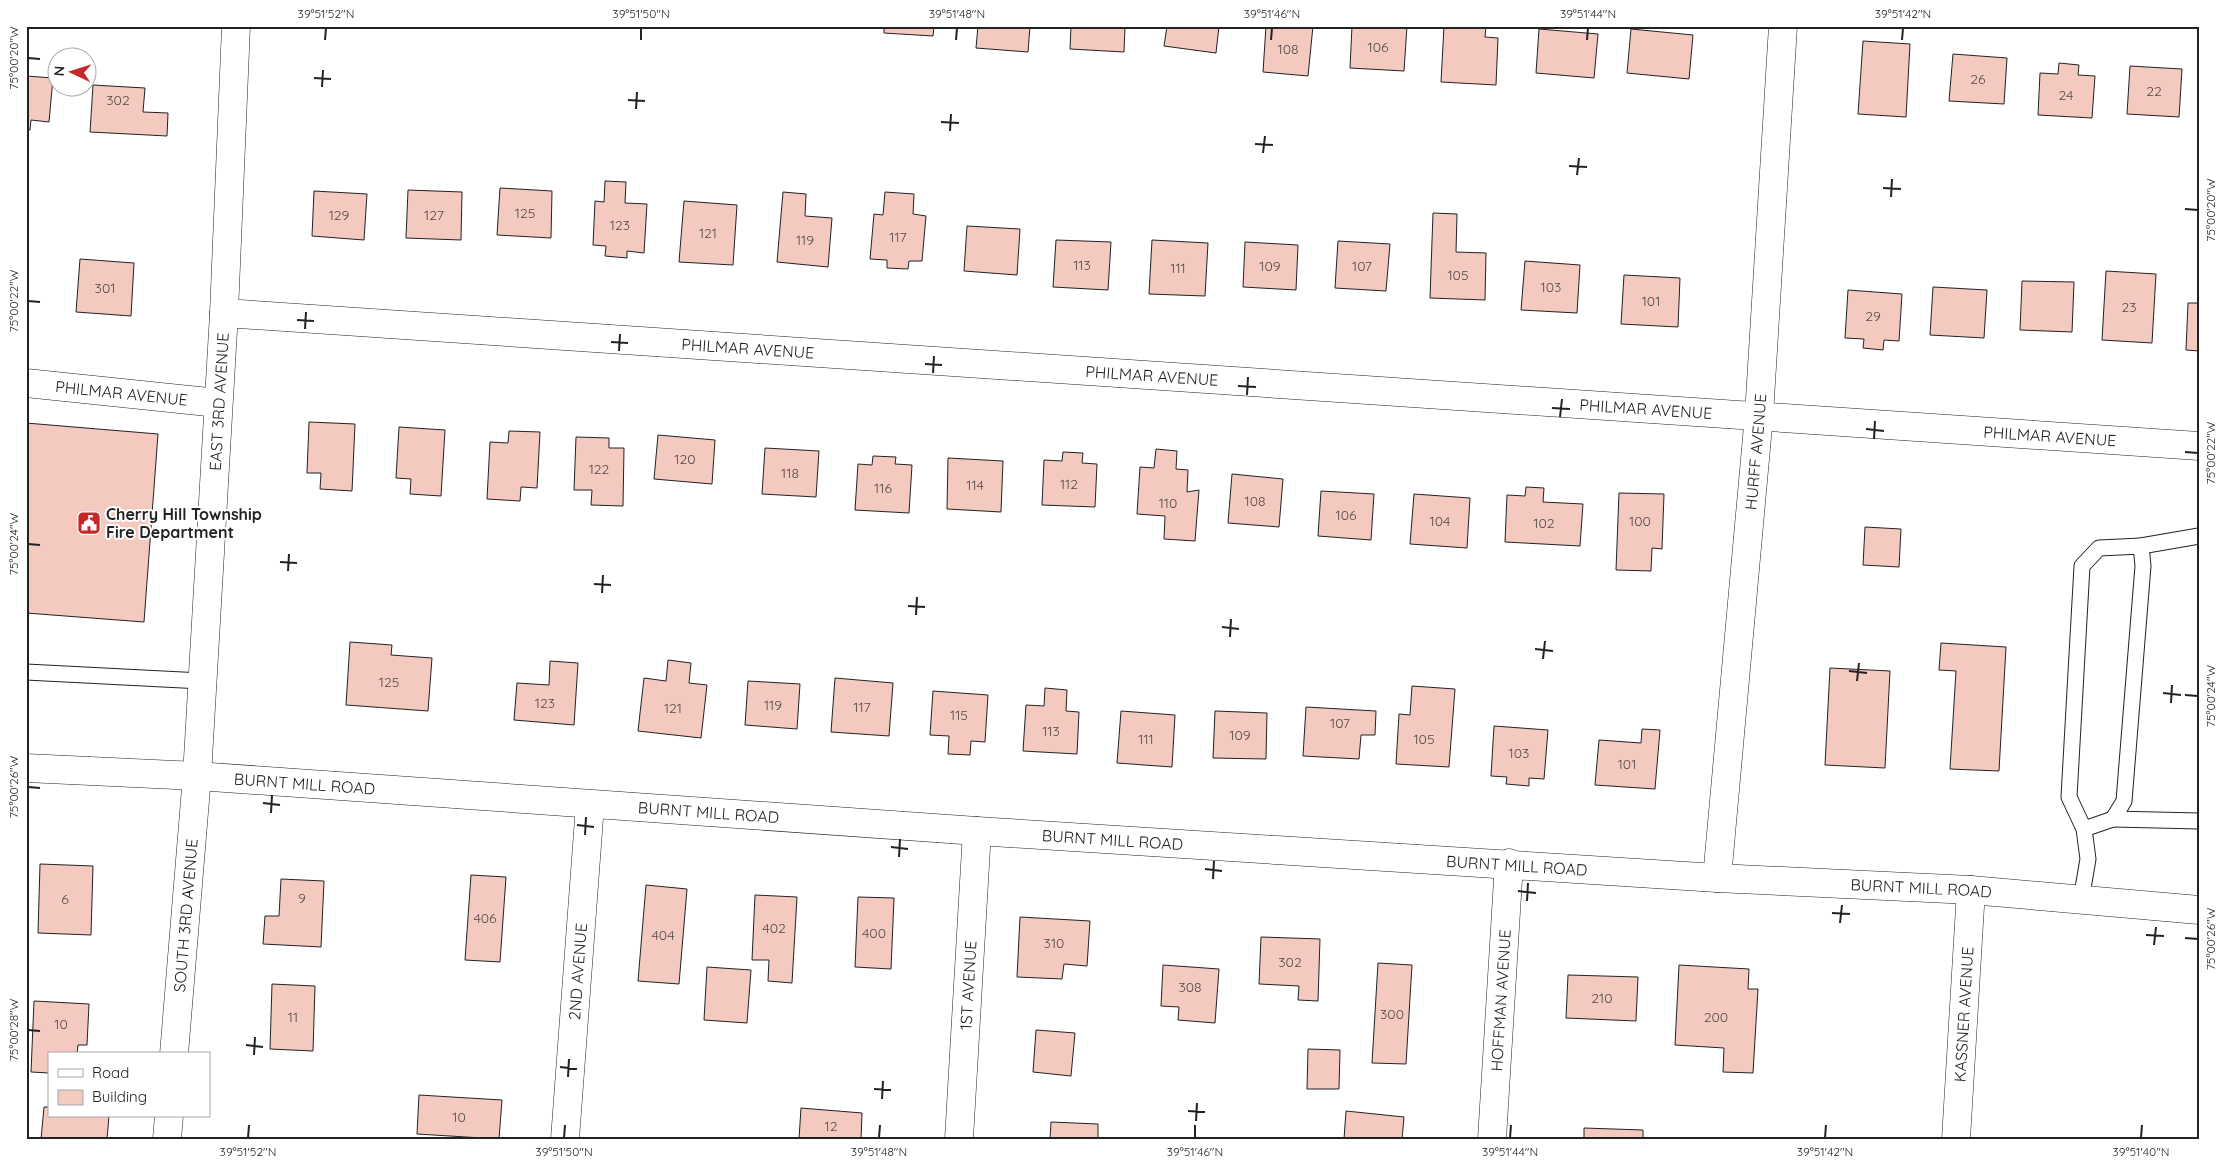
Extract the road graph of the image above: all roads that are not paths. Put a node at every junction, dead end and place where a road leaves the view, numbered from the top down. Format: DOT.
graph roads {
  1 [pos="236,26"];
  2 [pos="1783,26"];
  3 [pos="224,313"];
  4 [pos="26,383"];
  5 [pos="218,402"];
  6 [pos="1759,415"];
  7 [pos="2199,446"];
  8 [pos="2199,536"];
  9 [pos="2141,546"];
  10 [pos="26,672"];
  11 [pos="202,681"];
  12 [pos="26,768"];
  13 [pos="197,776"];
  14 [pos="590,805"];
  15 [pos="2113,819"];
  16 [pos="2199,821"];
  17 [pos="2084,829"];
  18 [pos="978,831"];
  19 [pos="1509,863"];
  20 [pos="1717,878"];
  21 [pos="1971,890"];
  22 [pos="2081,900"];
  23 [pos="2199,910"];
  24 [pos="174,1052"];
  25 [pos="169,1118"];
  26 [pos="167,1139"];
  27 [pos="565,1139"];
  28 [pos="959,1139"];
  29 [pos="1492,1139"];
  30 [pos="1956,1139"];
  1 -- 3 [label="street, EAST 3RD AVENUE"];
  2 -- 6 [label="street, HURFF AVENUE"];
  3 -- 5 [label="street, EAST 3RD AVENUE"];
  3 -- 6 [label="street, PHILMAR AVENUE"];
  4 -- 5 [label="street, PHILMAR AVENUE"];
  5 -- 11 [label="street, EAST 3RD AVENUE"];
  6 -- 7 [label="street, PHILMAR AVENUE"];
  6 -- 20 [label="street, HURFF AVENUE"];
  8 -- 9 [label="lane"];
  9 -- 15 [label="lane"];
  9 -- 17 [label="lane"];
  10 -- 11 [label="lane"];
  11 -- 13 [label="street, EAST 3RD AVENUE"];
  12 -- 13 [label="street, BURNT MILL ROAD"];
  13 -- 14 [label="street, BURNT MILL ROAD"];
  13 -- 24 [label="street, SOUTH 3RD AVENUE"];
  14 -- 18 [label="street, BURNT MILL ROAD"];
  14 -- 27 [label="street, 2ND AVENUE"];
  15 -- 16 [label="lane"];
  15 -- 17 [label="lane"];
  17 -- 22 [label="lane"];
  18 -- 19 [label="street, BURNT MILL ROAD"];
  18 -- 28 [label="street, 1ST AVENUE"];
  19 -- 20 [label="street, BURNT MILL ROAD"];
  19 -- 29 [label="street, HOFFMAN AVENUE"];
  20 -- 21 [label="street, BURNT MILL ROAD"];
  21 -- 22 [label="street, BURNT MILL ROAD"];
  21 -- 30 [label="street, KASSNER AVENUE"];
  22 -- 23 [label="street, BURNT MILL ROAD"];
  25 -- 26 [label="street"];
}
